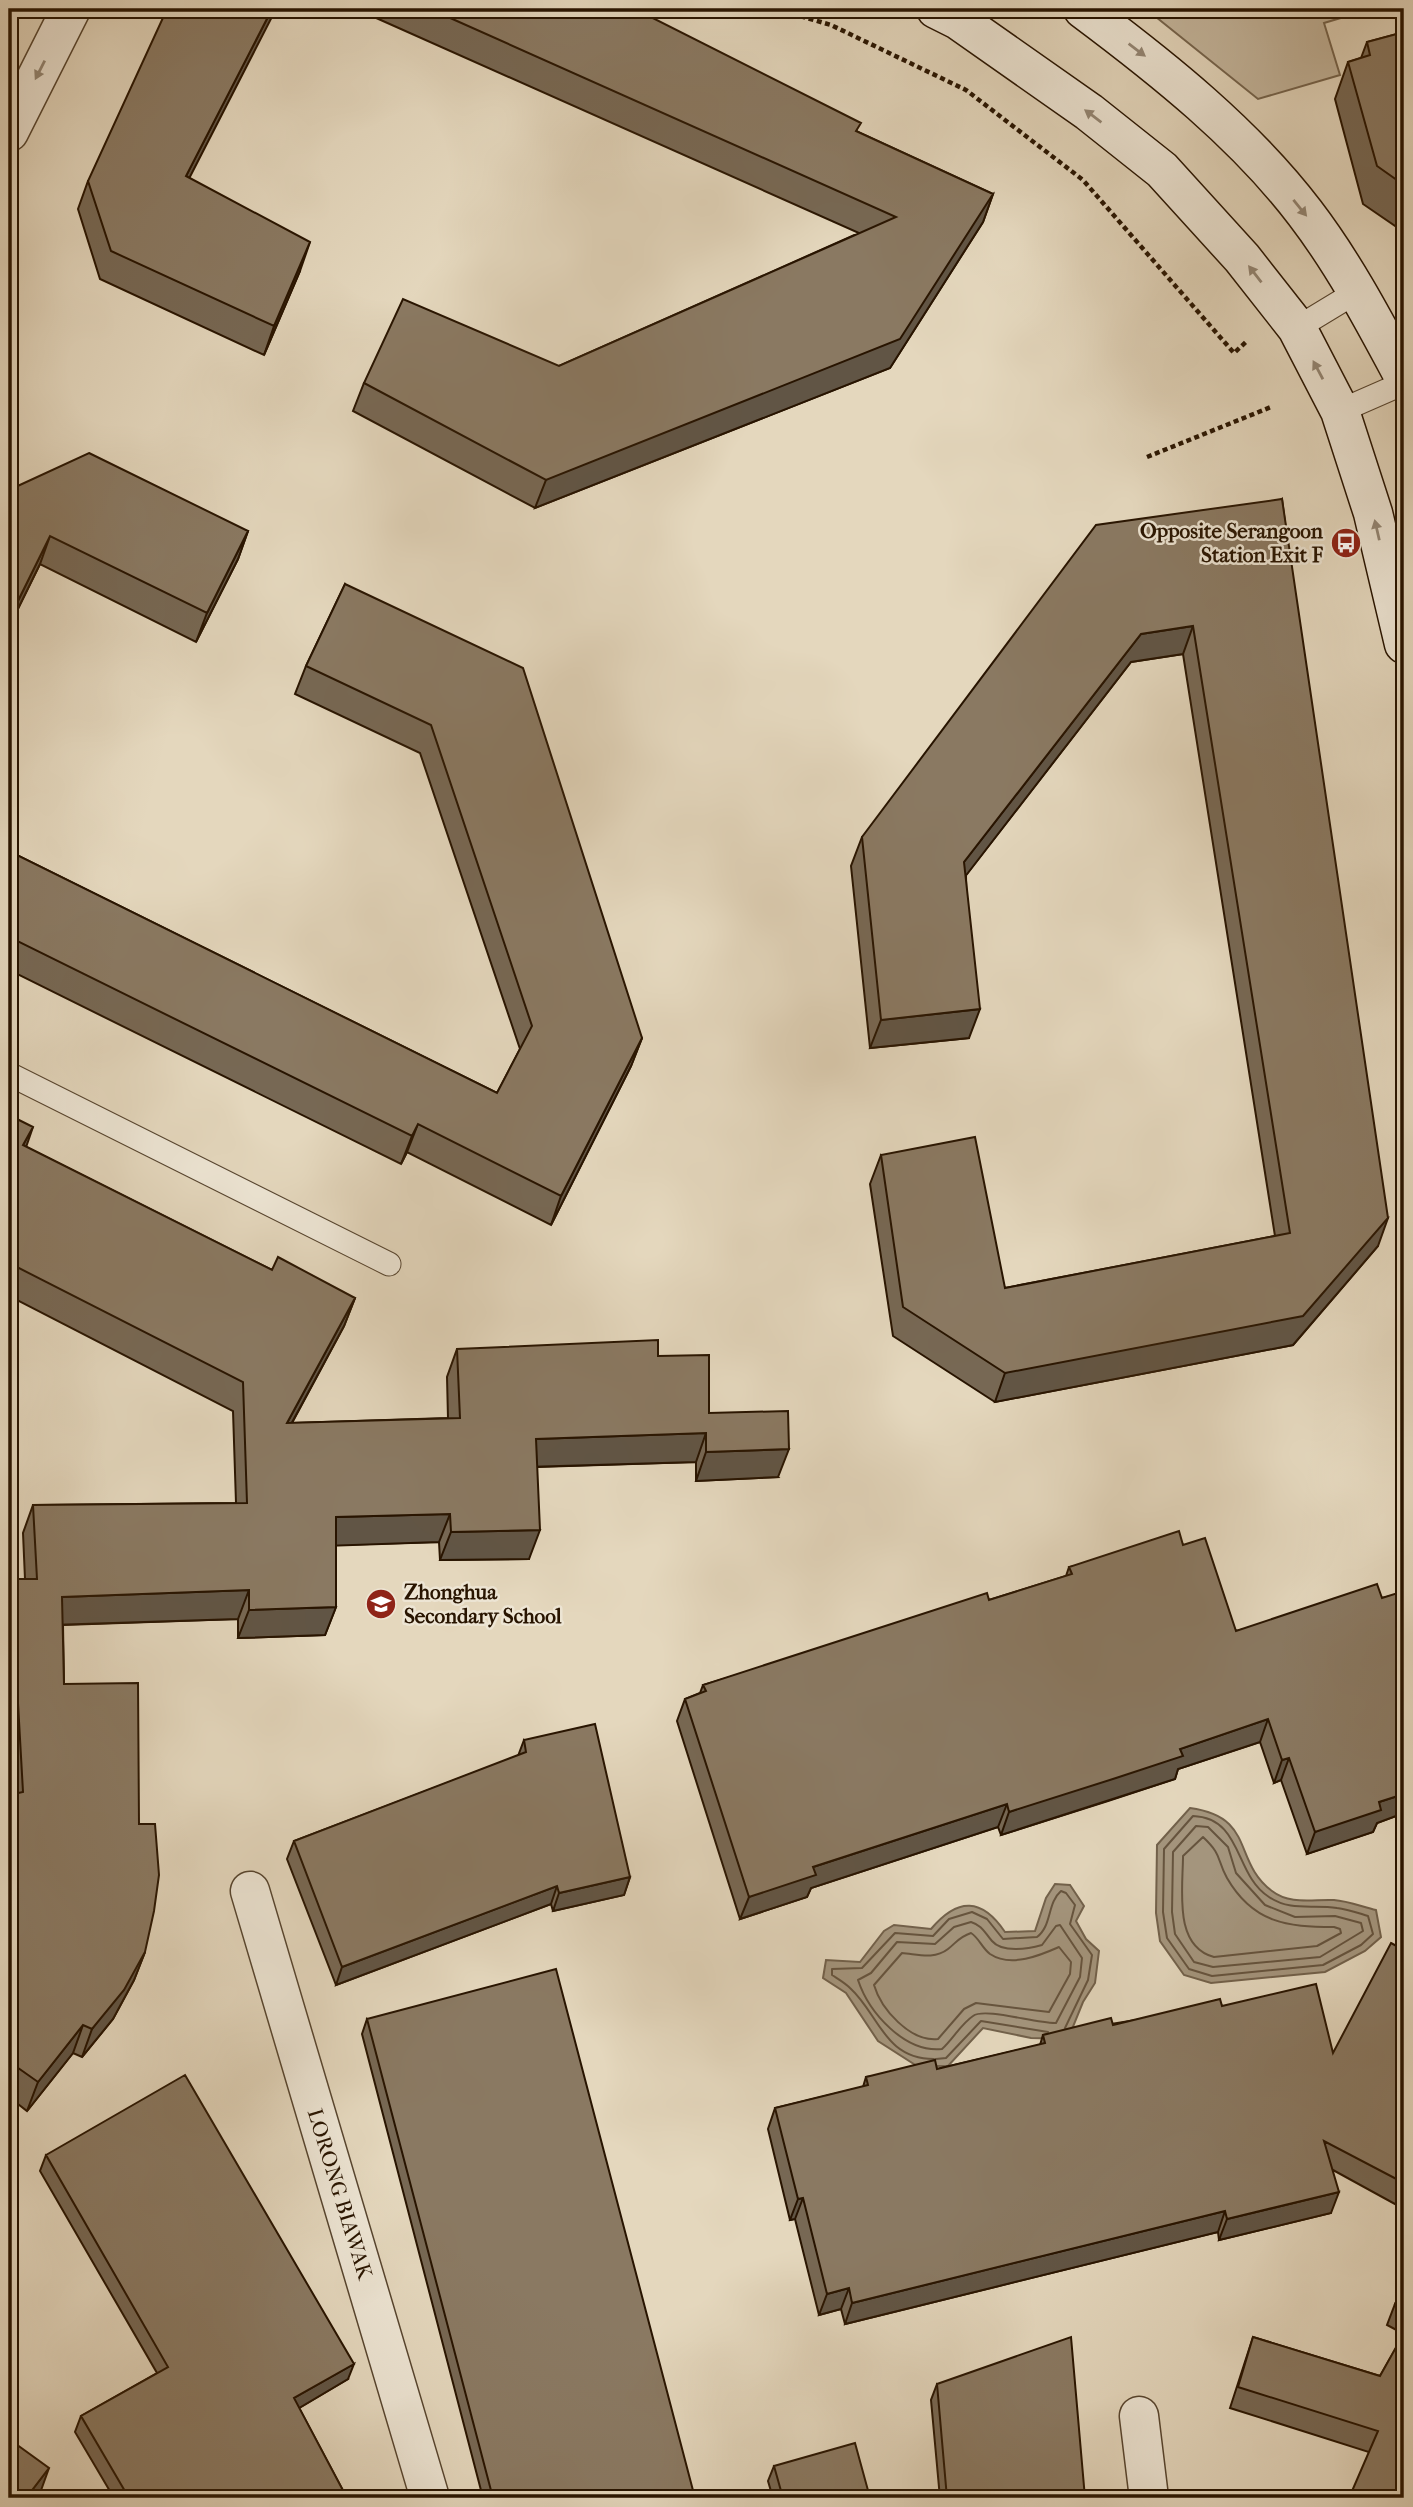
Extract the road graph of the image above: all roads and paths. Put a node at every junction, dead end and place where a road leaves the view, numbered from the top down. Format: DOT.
graph roads {
  1 [pos="71,9"];
  2 [pos="776,9"];
  3 [pos="936,9"];
  4 [pos="1083,9"];
  5 [pos="9,132"];
  6 [pos="1358,292"];
  7 [pos="1297,328"];
  8 [pos="1247,341"];
  9 [pos="1404,377"];
  10 [pos="1404,383"];
  11 [pos="1271,407"];
  12 [pos="1340,411"];
  13 [pos="1147,457"];
  14 [pos="1404,644"];
  15 [pos="9,1074"];
  16 [pos="389,1264"];
  17 [pos="250,1891"];
  18 [pos="1139,2416"];
  19 [pos="430,2498"];
  20 [pos="1149,2498"];
  1 -- 5 [label="main road, one-way"];
  2 -- 8 [label="path"];
  7 -- 3 [label="main road, one-way"];
  4 -- 6 [label="main road, one-way"];
  6 -- 7 [label="lane"];
  6 -- 9 [label="main road"];
  12 -- 7 [label="main road, one-way"];
  10 -- 12 [label="lane"];
  11 -- 13 [label="path"];
  14 -- 12 [label="main road, one-way"];
  15 -- 16 [label="lane"];
  17 -- 19 [label="main road, LORONG BIAWAK"];
  18 -- 20 [label="main road"];
}
